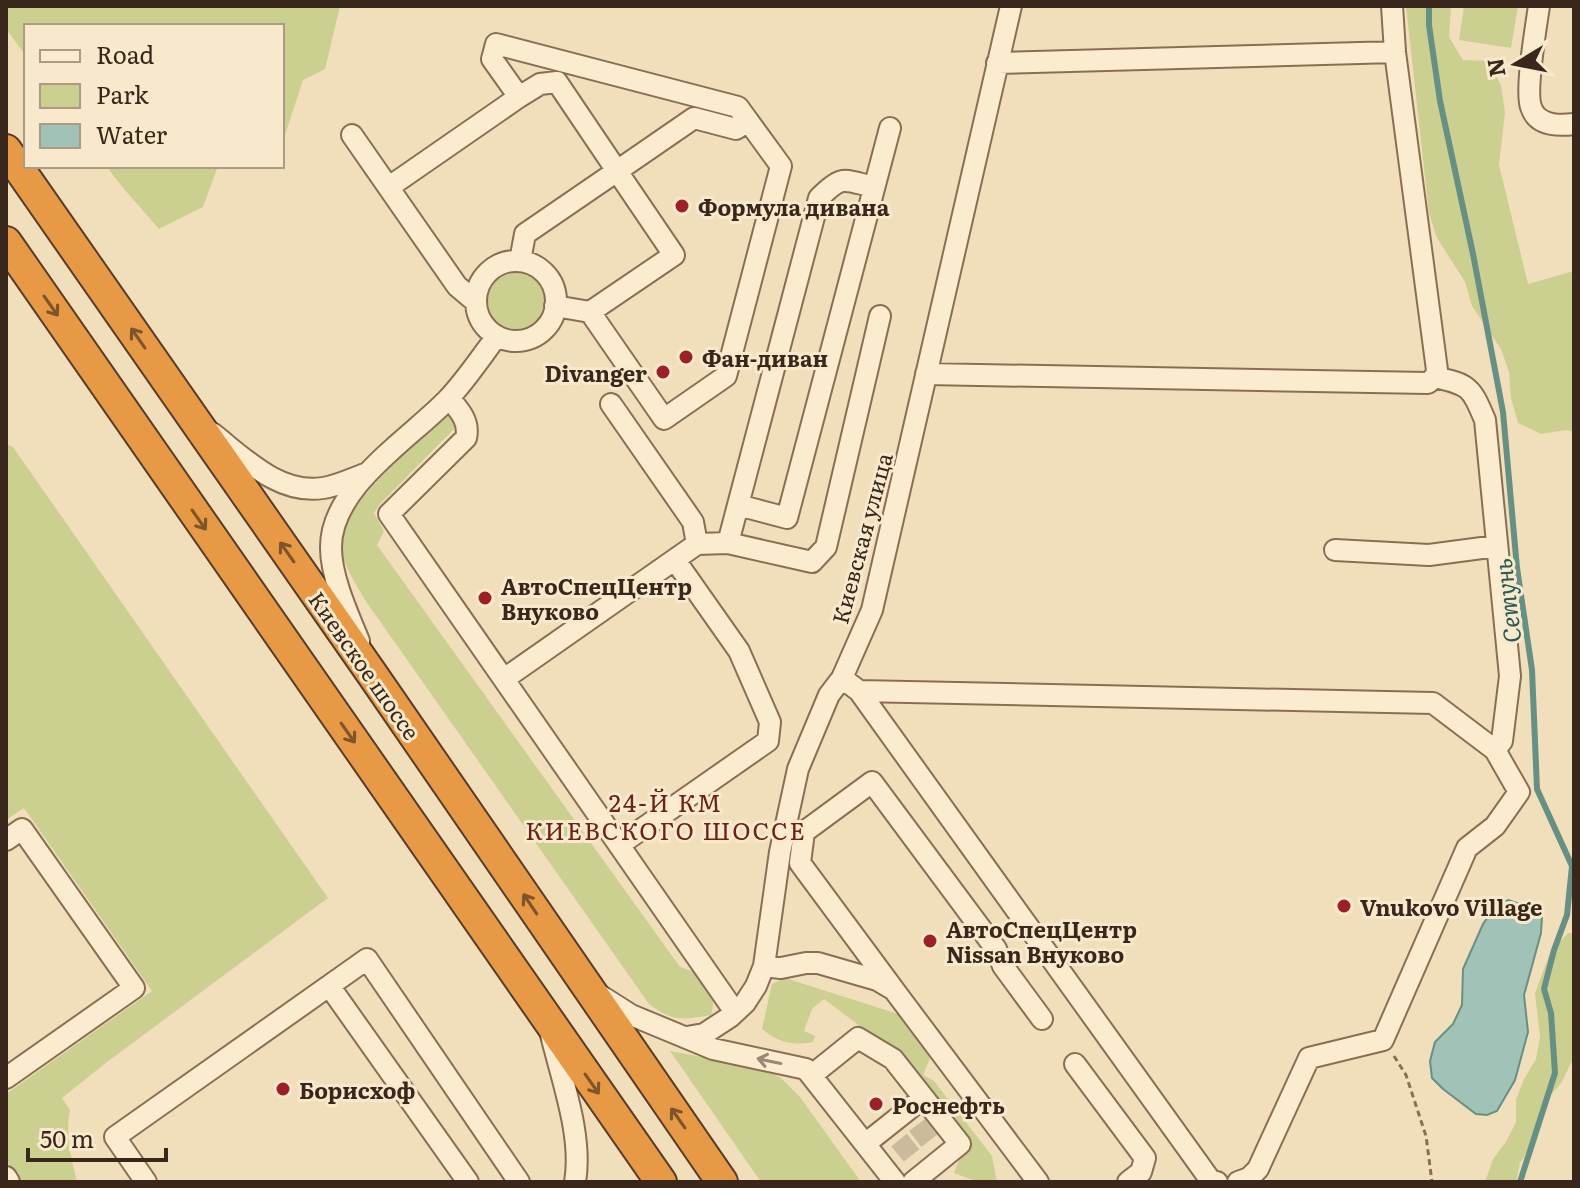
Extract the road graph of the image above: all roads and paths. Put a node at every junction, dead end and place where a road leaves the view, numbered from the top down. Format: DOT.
graph roads {
  1 [pos="1011,6"];
  2 [pos="1392,6"];
  3 [pos="1539,6"];
  4 [pos="1395,52"];
  5 [pos="997,63"];
  6 [pos="519,97"];
  7 [pos="748,121"];
  8 [pos="1574,124"];
  9 [pos="890,128"];
  10 [pos="352,135"];
  11 [pos="6,150"];
  12 [pos="617,171"];
  13 [pos="389,187"];
  14 [pos="874,187"];
  15 [pos="6,242"];
  16 [pos="520,261"];
  17 [pos="476,302"];
  18 [pos="555,306"];
  19 [pos="590,312"];
  20 [pos="880,316"];
  21 [pos="497,336"];
  22 [pos="926,374"];
  23 [pos="1435,377"];
  24 [pos="449,398"];
  25 [pos="611,404"];
  26 [pos="194,419"];
  27 [pos="365,474"];
  28 [pos="738,505"];
  29 [pos="728,543"];
  30 [pos="697,544"];
  31 [pos="1497,546"];
  32 [pos="1335,550"];
  33 [pos="675,560"];
  34 [pos="372,674"];
  35 [pos="504,679"];
  36 [pos="850,685"];
  37 [pos="1495,750"];
  38 [pos="6,840"];
  39 [pos="619,845"];
  40 [pos="764,966"];
  41 [pos="330,987"];
  42 [pos="588,988"];
  43 [pos="894,990"];
  44 [pos="735,1012"];
  45 [pos="547,1019"];
  46 [pos="1042,1019"];
  47 [pos="687,1037"];
  48 [pos="1383,1040"];
  49 [pos="1075,1064"];
  50 [pos="812,1075"];
  51 [pos="6,1078"];
  52 [pos="923,1098"];
  53 [pos="882,1140"];
  54 [pos="909,1176"];
  55 [pos="656,1178"];
  56 [pos="146,1182"];
  57 [pos="468,1182"];
  58 [pos="519,1182"];
  59 [pos="575,1182"];
  60 [pos="722,1182"];
  61 [pos="1038,1182"];
  62 [pos="1128,1182"];
  63 [pos="1213,1182"];
  64 [pos="1238,1182"];
  65 [pos="1432,1182"];
  1 -- 5 [label="street, Киевская улица"];
  2 -- 4 [label="street"];
  3 -- 8 [label="street"];
  4 -- 5 [label="street"];
  4 -- 23 [label="street"];
  5 -- 22 [label="street, Киевская улица"];
  6 -- 7 [label="street"];
  6 -- 12 [label="street"];
  6 -- 13 [label="street"];
  7 -- 12 [label="street"];
  7 -- 19 [label="street"];
  9 -- 14 [label="street"];
  10 -- 13 [label="street"];
  26 -- 11 [label="highway, Киевское шоссе, one-way"];
  12 -- 16 [label="street"];
  12 -- 19 [label="street"];
  13 -- 17 [label="street"];
  14 -- 28 [label="street"];
  14 -- 28 [label="street"];
  15 -- 45 [label="highway, one-way"];
  16 -- 17 [label="street"];
  16 -- 18 [label="street"];
  17 -- 21 [label="street"];
  18 -- 19 [label="street"];
  18 -- 21 [label="street"];
  20 -- 29 [label="street"];
  21 -- 24 [label="street"];
  22 -- 23 [label="street"];
  22 -- 36 [label="street, Киевская улица"];
  23 -- 31 [label="street"];
  24 -- 27 [label="street"];
  24 -- 35 [label="street"];
  25 -- 30 [label="street"];
  26 -- 27 [label="street"];
  34 -- 26 [label="highway, Киевское шоссе, one-way"];
  27 -- 34 [label="street"];
  28 -- 29 [label="street"];
  29 -- 30 [label="street"];
  30 -- 33 [label="street"];
  31 -- 32 [label="street"];
  31 -- 37 [label="street"];
  33 -- 35 [label="street"];
  33 -- 39 [label="street"];
  42 -- 34 [label="highway, Киевское шоссе, one-way"];
  35 -- 39 [label="street"];
  36 -- 37 [label="street"];
  36 -- 40 [label="street, Киевская улица"];
  36 -- 63 [label="street"];
  37 -- 48 [label="street"];
  38 -- 51 [label="street"];
  39 -- 44 [label="street"];
  40 -- 43 [label="street"];
  40 -- 44 [label="street, Киевская улица"];
  41 -- 56 [label="street"];
  41 -- 57 [label="street"];
  41 -- 58 [label="street"];
  42 -- 47 [label="street"];
  60 -- 42 [label="highway, Киевское шоссе, one-way"];
  43 -- 46 [label="street"];
  43 -- 61 [label="street"];
  44 -- 47 [label="street, Киевская улица"];
  45 -- 55 [label="highway, one-way"];
  45 -- 59 [label="street"];
  50 -- 47 [label="street, one-way"];
  48 -- 64 [label="street"];
  48 -- 65 [label="path"];
  49 -- 62 [label="street"];
  50 -- 52 [label="street"];
  50 -- 53 [label="street"];
  52 -- 53 [label="street"];
  52 -- 54 [label="street"];
  53 -- 54 [label="street"];
}
